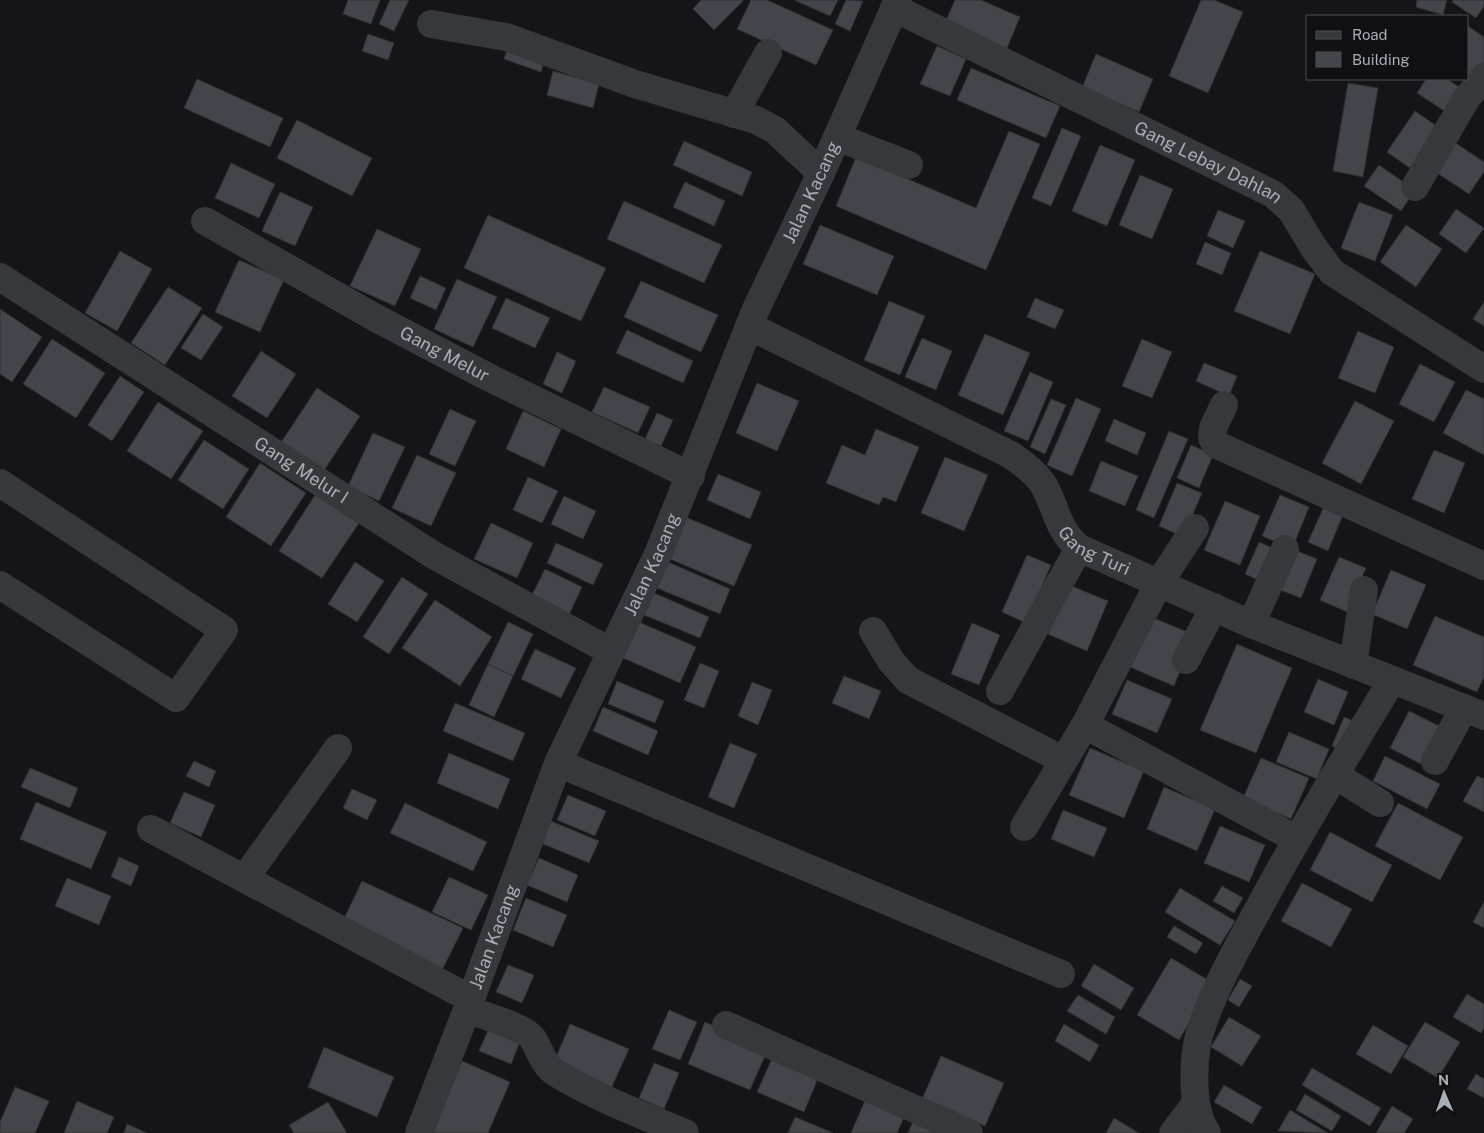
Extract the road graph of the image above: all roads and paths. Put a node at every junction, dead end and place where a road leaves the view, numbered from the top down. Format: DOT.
graph roads {
  1 [pos="896,4"];
  2 [pos="431,24"];
  3 [pos="768,53"];
  4 [pos="1484,77"];
  5 [pos="734,114"];
  6 [pos="837,136"];
  7 [pos="909,165"];
  8 [pos="821,173"];
  9 [pos="1415,187"];
  10 [pos="205,221"];
  11 [pos="0,277"];
  12 [pos="749,326"];
  13 [pos="1484,369"];
  14 [pos="1224,405"];
  15 [pos="691,476"];
  16 [pos="0,483"];
  17 [pos="1195,528"];
  18 [pos="1079,548"];
  19 [pos="1286,549"];
  20 [pos="1484,566"];
  21 [pos="1159,583"];
  22 [pos="0,585"];
  23 [pos="1364,590"];
  24 [pos="1214,607"];
  25 [pos="1251,624"];
  26 [pos="873,631"];
  27 [pos="610,651"];
  28 [pos="1186,660"];
  29 [pos="1353,665"];
  30 [pos="1392,680"];
  31 [pos="1000,691"];
  32 [pos="1474,712"];
  33 [pos="1085,725"];
  34 [pos="338,748"];
  35 [pos="1063,760"];
  36 [pos="1435,761"];
  37 [pos="558,762"];
  38 [pos="1335,775"];
  39 [pos="1380,802"];
  40 [pos="1024,827"];
  41 [pos="151,830"];
  42 [pos="1296,839"];
  43 [pos="245,878"];
  44 [pos="1061,974"];
  45 [pos="469,1004"];
  46 [pos="726,1025"];
  47 [pos="1196,1103"];
  48 [pos="419,1133"];
  49 [pos="685,1133"];
  50 [pos="969,1133"];
  51 [pos="1173,1133"];
  52 [pos="1207,1133"];
  1 -- 6 [label="street, Jalan Kacang"];
  1 -- 13 [label="street, Gang Lebay Dahlan"];
  2 -- 5 [label="street"];
  3 -- 5 [label="street"];
  4 -- 9 [label="street"];
  5 -- 8 [label="street"];
  6 -- 7 [label="street"];
  6 -- 8 [label="street, Jalan Kacang"];
  8 -- 12 [label="street, Jalan Kacang"];
  10 -- 15 [label="street, Gang Melur"];
  11 -- 27 [label="street, Gang Melur I"];
  12 -- 15 [label="street, Jalan Kacang"];
  12 -- 18 [label="street, Gang Turi"];
  14 -- 20 [label="street"];
  15 -- 27 [label="street, Jalan Kacang"];
  16 -- 22 [label="street"];
  17 -- 21 [label="street"];
  18 -- 21 [label="street, Gang Turi"];
  18 -- 31 [label="street"];
  19 -- 25 [label="street"];
  21 -- 24 [label="street, Gang Turi"];
  21 -- 33 [label="street"];
  23 -- 29 [label="street"];
  24 -- 25 [label="street, Gang Turi"];
  24 -- 28 [label="street"];
  25 -- 29 [label="street, Gang Turi"];
  26 -- 35 [label="street"];
  27 -- 37 [label="street, Jalan Kacang"];
  29 -- 30 [label="street, Gang Turi"];
  30 -- 32 [label="street, Gang Turi"];
  30 -- 38 [label="street"];
  32 -- 36 [label="street"];
  33 -- 35 [label="street"];
  33 -- 42 [label="street"];
  34 -- 43 [label="street"];
  35 -- 40 [label="street"];
  37 -- 44 [label="street"];
  37 -- 45 [label="street, Jalan Kacang"];
  38 -- 39 [label="street"];
  38 -- 42 [label="street"];
  41 -- 43 [label="street"];
  42 -- 47 [label="street"];
  43 -- 45 [label="street"];
  45 -- 48 [label="street, Jalan Kacang"];
  45 -- 49 [label="street"];
  46 -- 50 [label="street"];
  47 -- 51 [label="street"];
  47 -- 52 [label="street"];
}
